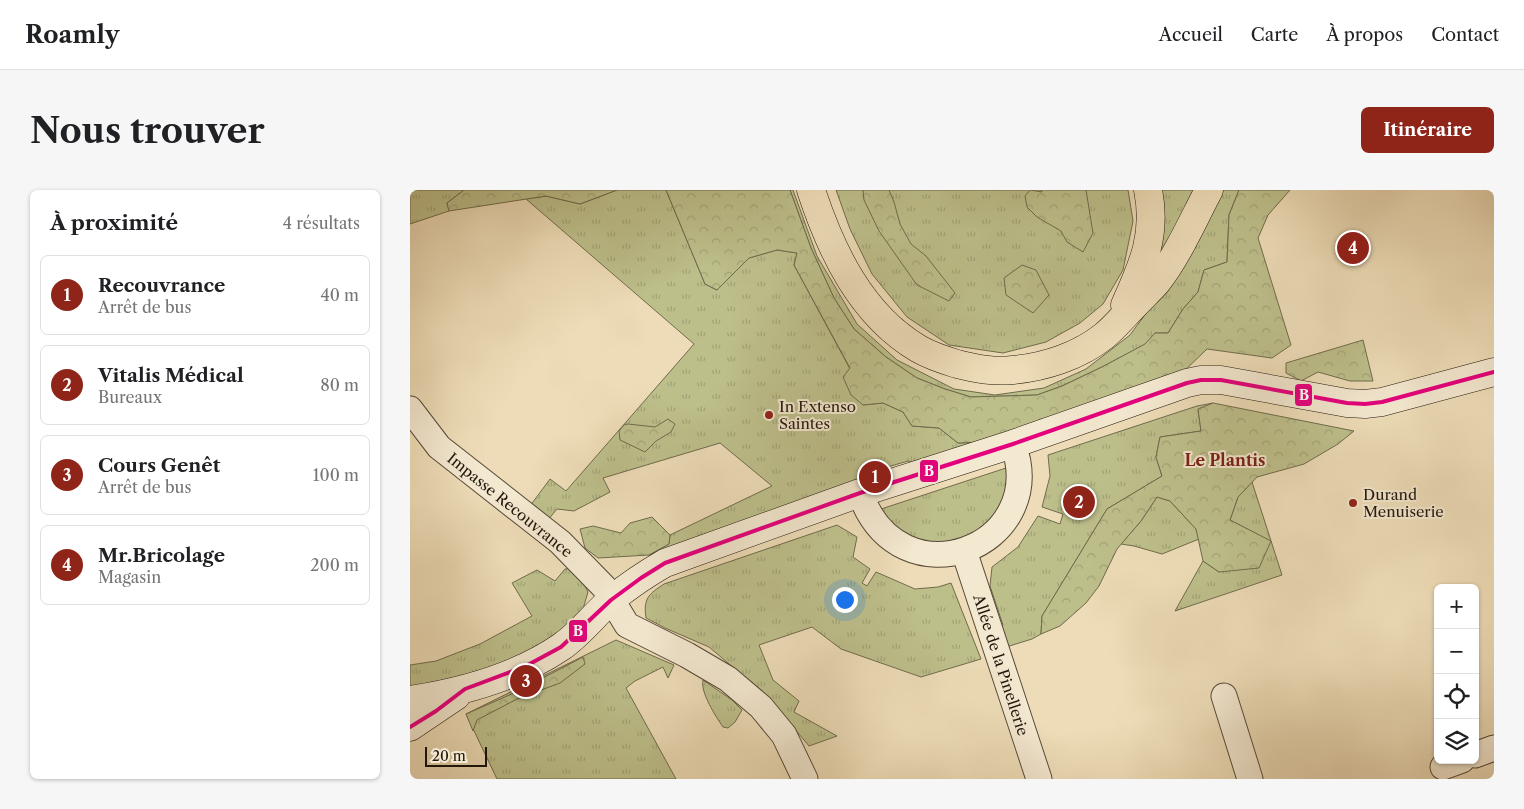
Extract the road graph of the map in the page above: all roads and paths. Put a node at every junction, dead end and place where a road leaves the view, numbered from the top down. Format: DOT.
graph roads {
  1 [pos="811,190"];
  2 [pos="1148,190"];
  3 [pos="1209,190"];
  4 [pos="1116,324"];
  5 [pos="1494,372"];
  6 [pos="410,409"];
  7 [pos="1013,444"];
  8 [pos="860,494"];
  9 [pos="964,551"];
  10 [pos="611,600"];
  11 [pos="465,690"];
  12 [pos="1224,696"];
  13 [pos="410,700"];
  14 [pos="410,727"];
  15 [pos="1494,748"];
  16 [pos="1479,754"];
  17 [pos="805,779"];
  18 [pos="1039,779"];
  19 [pos="1250,779"];
  1 -- 4 [label="highway"];
  2 -- 4 [label="highway"];
  3 -- 4 [label="highway"];
  5 -- 7 [label="street"];
  6 -- 10 [label="street, Impasse Recouvrance"];
  7 -- 8 [label="street"];
  7 -- 9 [label="street"];
  8 -- 9 [label="street"];
  8 -- 10 [label="street"];
  9 -- 18 [label="street, Allée de la Pinellerie"];
  10 -- 11 [label="street"];
  10 -- 17 [label="street, Impasse Recouvrance"];
  11 -- 13 [label="street"];
  11 -- 14 [label="street"];
  12 -- 19 [label="street"];
  15 -- 16 [label="street"];
}
